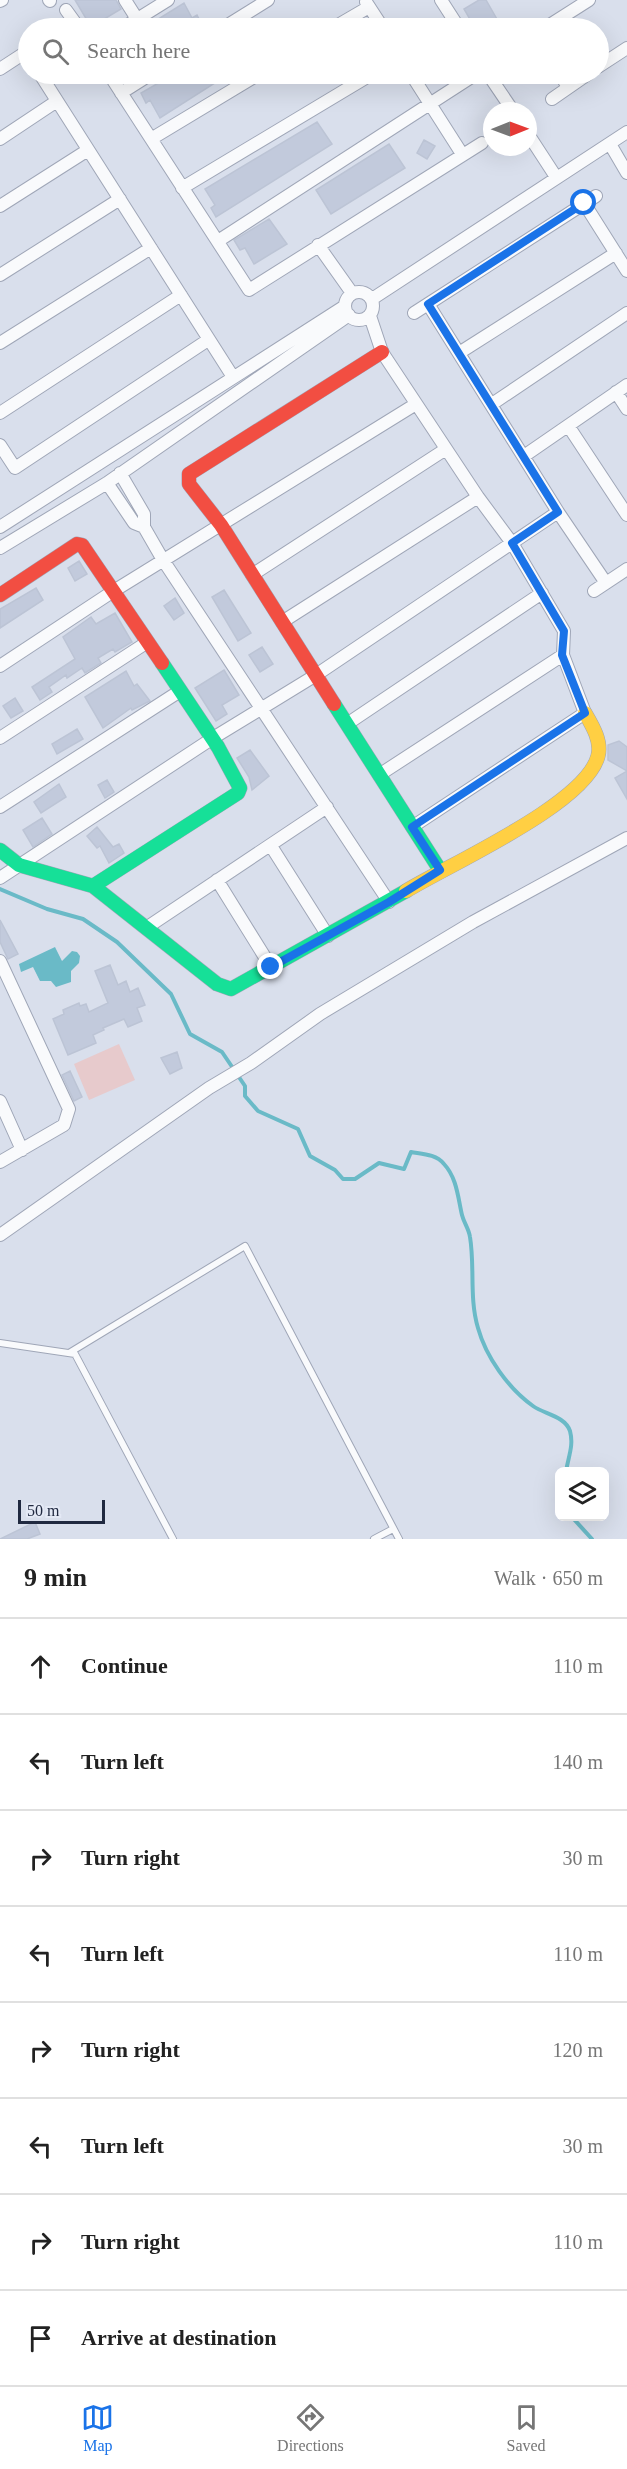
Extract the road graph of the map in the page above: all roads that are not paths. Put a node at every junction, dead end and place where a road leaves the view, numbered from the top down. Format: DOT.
graph roads {
  1 [pos="125,0"];
  2 [pos="168,0"];
  3 [pos="268,0"];
  4 [pos="441,0"];
  5 [pos="589,0"];
  6 [pos="367,3"];
  7 [pos="574,4"];
  8 [pos="66,10"];
  9 [pos="72,18"];
  10 [pos="136,18"];
  11 [pos="139,18"];
  12 [pos="239,18"];
  13 [pos="347,18"];
  14 [pos="377,18"];
  15 [pos="453,18"];
  16 [pos="556,18"];
  17 [pos="627,48"];
  18 [pos="18,57"];
  19 [pos="609,60"];
  20 [pos="0,69"];
  21 [pos="46,84"];
  22 [pos="115,84"];
  23 [pos="135,84"];
  24 [pos="242,84"];
  25 [pos="355,84"];
  26 [pos="418,84"];
  27 [pos="461,84"];
  28 [pos="495,84"];
  29 [pos="566,84"];
  30 [pos="573,84"];
  31 [pos="568,87"];
  32 [pos="121,93"];
  33 [pos="552,99"];
  34 [pos="57,101"];
  35 [pos="507,102"];
  36 [pos="431,104"];
  37 [pos="626,134"];
  38 [pos="0,139"];
  39 [pos="151,139"];
  40 [pos="482,143"];
  41 [pos="610,144"];
  42 [pos="537,148"];
  43 [pos="88,150"];
  44 [pos="462,154"];
  45 [pos="627,173"];
  46 [pos="556,177"];
  47 [pos="182,188"];
  48 [pos="596,196"];
  49 [pos="120,199"];
  50 [pos="584,203"];
  51 [pos="0,206"];
  52 [pos="218,241"];
  53 [pos="318,245"];
  54 [pos="151,248"];
  55 [pos="615,253"];
  56 [pos="627,271"];
  57 [pos="0,275"];
  58 [pos="352,293"];
  59 [pos="181,296"];
  60 [pos="372,299"];
  61 [pos="428,304"];
  62 [pos="347,311"];
  63 [pos="414,313"];
  64 [pos="627,313"];
  65 [pos="370,316"];
  66 [pos="208,340"];
  67 [pos="0,343"];
  68 [pos="382,352"];
  69 [pos="459,353"];
  70 [pos="233,377"];
  71 [pos="622,388"];
  72 [pos="416,404"];
  73 [pos="492,404"];
  74 [pos="627,409"];
  75 [pos="0,413"];
  76 [pos="568,427"];
  77 [pos="0,445"];
  78 [pos="446,448"];
  79 [pos="524,456"];
  80 [pos="120,473"];
  81 [pos="107,483"];
  82 [pos="478,497"];
  83 [pos="558,512"];
  84 [pos="627,515"];
  85 [pos="221,525"];
  86 [pos="0,527"];
  87 [pos="144,527"];
  88 [pos="512,543"];
  89 [pos="0,548"];
  90 [pos="163,561"];
  91 [pos="627,569"];
  92 [pos="252,575"];
  93 [pos="606,583"];
  94 [pos="594,591"];
  95 [pos="112,592"];
  96 [pos="542,593"];
  97 [pos="0,595"];
  98 [pos="282,622"];
  99 [pos="146,643"];
  100 [pos="562,655"];
  101 [pos="0,666"];
  102 [pos="316,675"];
  103 [pos="180,691"];
  104 [pos="262,708"];
  105 [pos="585,713"];
  106 [pos="347,724"];
  107 [pos="0,738"];
  108 [pos="213,738"];
  109 [pos="379,775"];
  110 [pos="0,807"];
  111 [pos="327,807"];
  112 [pos="412,827"];
  113 [pos="627,838"];
  114 [pos="271,846"];
  115 [pos="0,850"];
  116 [pos="19,865"];
  117 [pos="440,870"];
  118 [pos="1,877"];
  119 [pos="217,880"];
  120 [pos="93,886"];
  121 [pos="389,902"];
  122 [pos="146,928"];
  123 [pos="328,936"];
  124 [pos="0,961"];
  125 [pos="271,967"];
  126 [pos="0,1101"];
  127 [pos="22,1150"];
  128 [pos="0,1162"];
  129 [pos="0,1235"];
  130 [pos="0,1343"];
  131 [pos="69,1353"];
  132 [pos="393,1529"];
  133 [pos="173,1539"];
  134 [pos="374,1539"];
  135 [pos="399,1539"];
  1 -- 10 [label="street"];
  2 -- 11 [label="street"];
  3 -- 12 [label="street"];
  4 -- 15 [label="street"];
  5 -- 7 [label="street"];
  6 -- 13 [label="street"];
  6 -- 14 [label="street"];
  7 -- 16 [label="street"];
  8 -- 9 [label="street"];
  17 -- 19 [label="street"];
  18 -- 20 [label="street"];
  21 -- 34 [label="street"];
  22 -- 32 [label="street"];
  23 -- 32 [label="street"];
  24 -- 39 [label="street"];
  25 -- 47 [label="street"];
  26 -- 36 [label="street"];
  27 -- 36 [label="street"];
  28 -- 35 [label="street"];
  29 -- 31 [label="street"];
  30 -- 31 [label="street"];
  31 -- 33 [label="street"];
  32 -- 39 [label="street"];
  34 -- 38 [label="street"];
  34 -- 43 [label="street"];
  36 -- 44 [label="street"];
  36 -- 52 [label="street"];
  37 -- 41 [label="street"];
  39 -- 47 [label="street"];
  40 -- 44 [label="street"];
  41 -- 45 [label="street"];
  41 -- 46 [label="street"];
  42 -- 46 [label="street"];
  43 -- 49 [label="street"];
  43 -- 51 [label="street"];
  44 -- 53 [label="street"];
  46 -- 60 [label="street"];
  47 -- 52 [label="street"];
  48 -- 50 [label="street"];
  49 -- 54 [label="street"];
  49 -- 57 [label="street"];
  50 -- 55 [label="street"];
  50 -- 61 [label="street"];
  52 -- 53 [label="street"];
  53 -- 58 [label="street"];
  54 -- 59 [label="street"];
  54 -- 67 [label="street"];
  55 -- 56 [label="street"];
  55 -- 69 [label="street"];
  58 -- 60 [label="street"];
  58 -- 62 [label="street"];
  59 -- 66 [label="street"];
  59 -- 75 [label="street"];
  60 -- 65 [label="street"];
  61 -- 63 [label="street"];
  61 -- 69 [label="street"];
  62 -- 65 [label="street"];
  62 -- 70 [label="street"];
  62 -- 80 [label="street"];
  64 -- 73 [label="street"];
  65 -- 68 [label="street"];
  66 -- 70 [label="street"];
  66 -- 77 [label="street"];
  68 -- 72 [label="street"];
  68 -- 85 [label="street"];
  69 -- 73 [label="street"];
  70 -- 86 [label="street"];
  71 -- 74 [label="street"];
  71 -- 76 [label="street"];
  72 -- 78 [label="street"];
  72 -- 85 [label="street"];
  73 -- 79 [label="street"];
  76 -- 79 [label="street"];
  76 -- 84 [label="street"];
  78 -- 82 [label="street"];
  78 -- 92 [label="street"];
  79 -- 83 [label="street"];
  80 -- 81 [label="street"];
  80 -- 87 [label="street"];
  81 -- 87 [label="street"];
  81 -- 89 [label="street"];
  82 -- 88 [label="street"];
  82 -- 98 [label="street"];
  83 -- 88 [label="street"];
  83 -- 93 [label="street"];
  85 -- 90 [label="street"];
  85 -- 92 [label="street"];
  87 -- 90 [label="street"];
  88 -- 96 [label="street"];
  88 -- 102 [label="street"];
  90 -- 95 [label="street"];
  90 -- 104 [label="street"];
  91 -- 93 [label="street"];
  92 -- 98 [label="street"];
  93 -- 94 [label="street"];
  95 -- 97 [label="street"];
  95 -- 99 [label="street"];
  95 -- 101 [label="street"];
  96 -- 100 [label="street"];
  96 -- 106 [label="street"];
  98 -- 102 [label="street"];
  99 -- 103 [label="street"];
  99 -- 107 [label="street"];
  100 -- 105 [label="street"];
  100 -- 109 [label="street"];
  102 -- 104 [label="street"];
  102 -- 106 [label="street"];
  103 -- 108 [label="street"];
  103 -- 110 [label="street"];
  104 -- 108 [label="street"];
  104 -- 111 [label="street"];
  105 -- 112 [label="street"];
  105 -- 117 [label="street"];
  106 -- 109 [label="street"];
  108 -- 116 [label="street"];
  108 -- 120 [label="street"];
  109 -- 112 [label="street"];
  111 -- 114 [label="street"];
  111 -- 121 [label="street"];
  112 -- 117 [label="street"];
  113 -- 129 [label="street"];
  114 -- 119 [label="street"];
  114 -- 123 [label="street"];
  115 -- 116 [label="street"];
  116 -- 118 [label="street"];
  116 -- 120 [label="street"];
  117 -- 121 [label="street"];
  119 -- 122 [label="street"];
  119 -- 125 [label="street"];
  120 -- 122 [label="street"];
  121 -- 123 [label="street"];
  122 -- 125 [label="street"];
  123 -- 125 [label="street"];
  124 -- 127 [label="street"];
  126 -- 127 [label="street"];
  127 -- 128 [label="street"];
  130 -- 131 [label="lane"];
  131 -- 132 [label="lane"];
  131 -- 133 [label="lane"];
  132 -- 134 [label="lane"];
  132 -- 135 [label="lane"];
}
